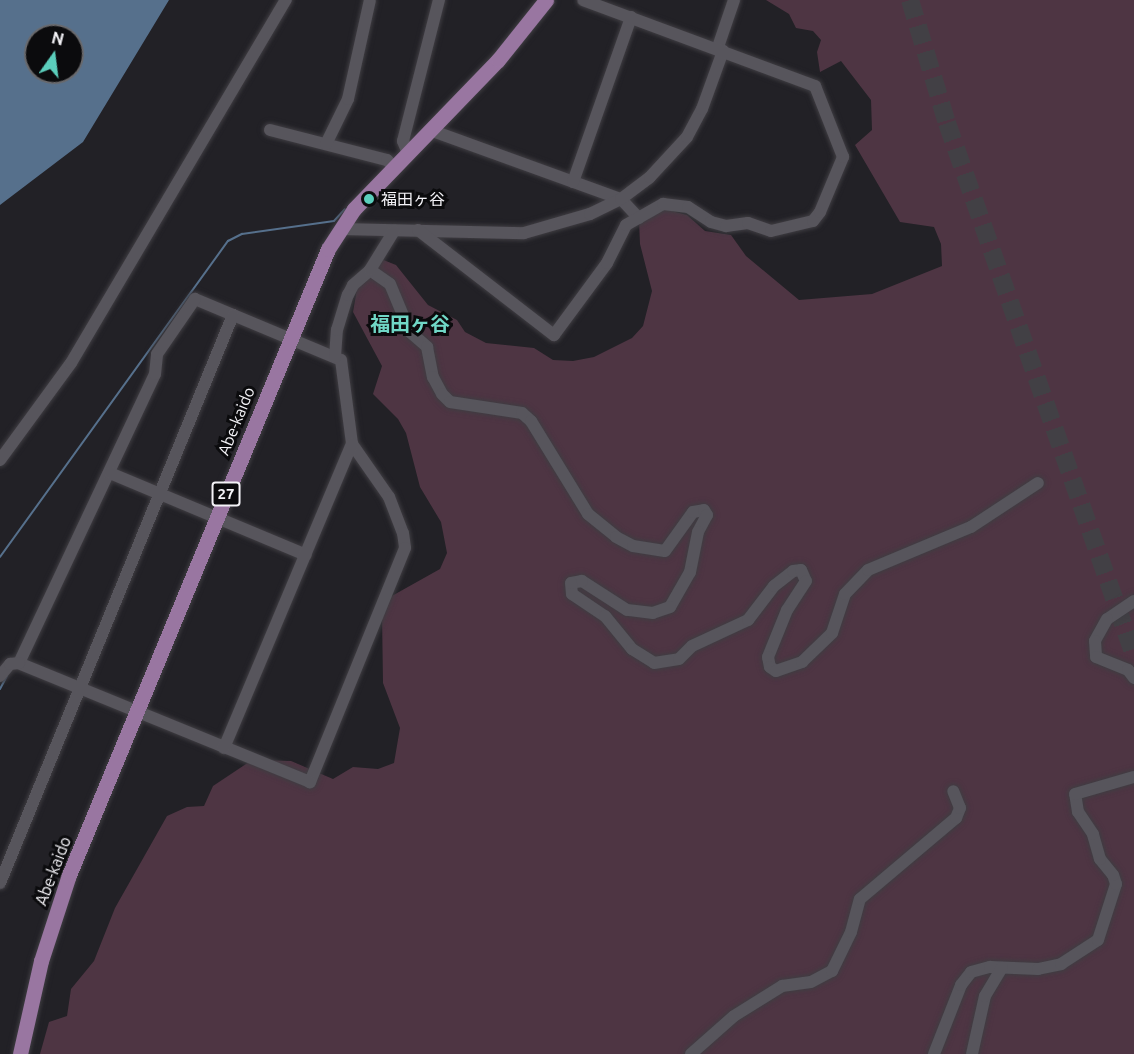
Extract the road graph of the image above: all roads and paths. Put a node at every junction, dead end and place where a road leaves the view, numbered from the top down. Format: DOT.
graph roads {
  1 [pos="286,0"];
  2 [pos="370,0"];
  3 [pos="439,0"];
  4 [pos="546,0"];
  5 [pos="583,0"];
  6 [pos="734,0"];
  7 [pos="631,17"];
  8 [pos="721,49"];
  9 [pos="270,130"];
  10 [pos="430,130"];
  11 [pos="326,144"];
  12 [pos="408,153"];
  13 [pos="394,166"];
  14 [pos="573,182"];
  15 [pos="621,199"];
  16 [pos="639,218"];
  17 [pos="341,229"];
  18 [pos="418,230"];
  19 [pos="394,231"];
  20 [pos="370,270"];
  21 [pos="232,315"];
  22 [pos="290,338"];
  23 [pos="335,357"];
  24 [pos="352,444"];
  25 [pos="0,460"];
  26 [pos="110,473"];
  27 [pos="1038,483"];
  28 [pos="161,493"];
  29 [pos="216,517"];
  30 [pos="306,555"];
  31 [pos="1134,601"];
  32 [pos="10,662"];
  33 [pos="0,676"];
  34 [pos="1134,678"];
  35 [pos="81,687"];
  36 [pos="137,710"];
  37 [pos="225,748"];
  38 [pos="1134,777"];
  39 [pos="953,791"];
  40 [pos="0,883"];
  41 [pos="1002,969"];
  42 [pos="20,1054"];
  43 [pos="692,1054"];
  44 [pos="934,1054"];
  45 [pos="972,1054"];
  1 -- 25 [label="street"];
  2 -- 11 [label="street"];
  3 -- 12 [label="street"];
  4 -- 10 [label="main road, Abe-kaido / 27"];
  5 -- 7 [label="street"];
  6 -- 8 [label="street"];
  7 -- 8 [label="street"];
  7 -- 14 [label="street"];
  8 -- 15 [label="street"];
  8 -- 16 [label="street"];
  9 -- 11 [label="street"];
  10 -- 12 [label="main road, Abe-kaido / 27"];
  10 -- 14 [label="street"];
  11 -- 13 [label="street"];
  12 -- 13 [label="main road, Abe-kaido / 27"];
  13 -- 17 [label="main road, Abe-kaido / 27"];
  14 -- 15 [label="street"];
  15 -- 16 [label="street"];
  15 -- 18 [label="street"];
  16 -- 18 [label="street"];
  17 -- 19 [label="street"];
  17 -- 22 [label="main road, Abe-kaido / 27"];
  18 -- 19 [label="street"];
  19 -- 20 [label="street"];
  20 -- 23 [label="street"];
  20 -- 27 [label="street"];
  21 -- 22 [label="street"];
  21 -- 26 [label="street"];
  21 -- 28 [label="street"];
  22 -- 23 [label="street"];
  22 -- 29 [label="main road, Abe-kaido / 27"];
  23 -- 24 [label="street"];
  24 -- 30 [label="street"];
  24 -- 37 [label="street"];
  26 -- 28 [label="street"];
  26 -- 32 [label="street"];
  28 -- 29 [label="street"];
  28 -- 35 [label="street"];
  29 -- 30 [label="street"];
  29 -- 36 [label="main road, Abe-kaido / 27"];
  30 -- 37 [label="street"];
  31 -- 34 [label="street"];
  32 -- 33 [label="street"];
  32 -- 35 [label="street"];
  35 -- 36 [label="street"];
  35 -- 40 [label="street"];
  36 -- 37 [label="street"];
  36 -- 42 [label="main road, Abe-kaido / 27"];
  38 -- 41 [label="street"];
  39 -- 43 [label="street"];
  41 -- 44 [label="street"];
  41 -- 45 [label="street"];
}
